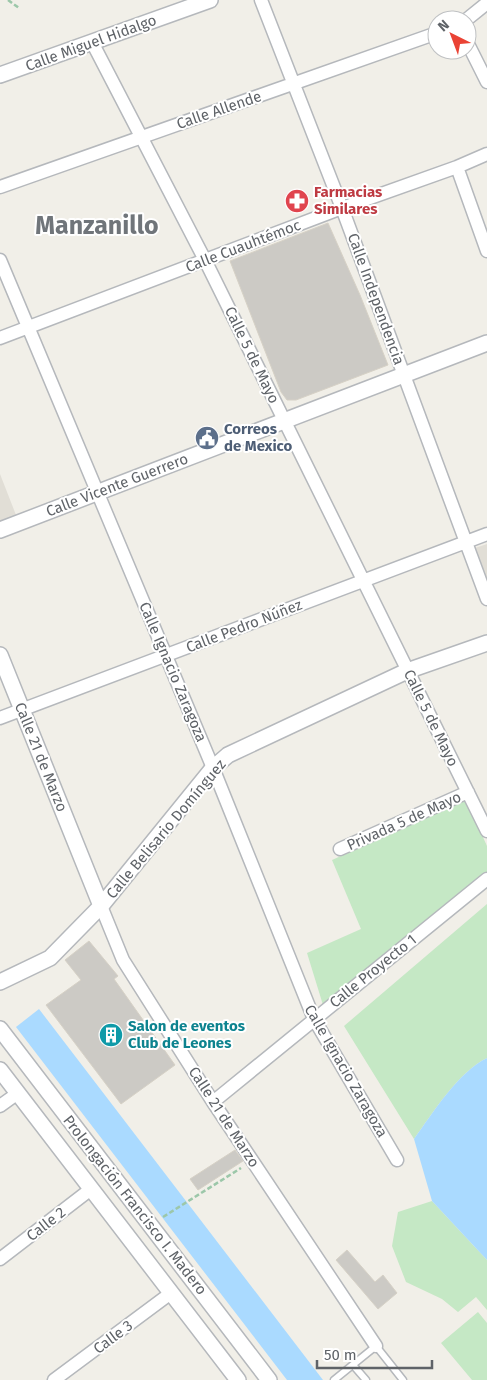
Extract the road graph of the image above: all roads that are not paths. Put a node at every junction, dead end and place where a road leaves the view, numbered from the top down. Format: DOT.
graph roads {
  1 [pos="210,0"];
  2 [pos="261,0"];
  3 [pos="487,3"];
  4 [pos="477,11"];
  5 [pos="427,37"];
  6 [pos="92,42"];
  7 [pos="476,60"];
  8 [pos="0,75"];
  9 [pos="487,82"];
  10 [pos="294,84"];
  11 [pos="142,137"];
  12 [pos="487,154"];
  13 [pos="456,167"];
  14 [pos="0,186"];
  15 [pos="342,208"];
  16 [pos="487,251"];
  17 [pos="0,260"];
  18 [pos="205,260"];
  19 [pos="28,327"];
  20 [pos="0,338"];
  21 [pos="487,343"];
  22 [pos="404,375"];
  23 [pos="284,421"];
  24 [pos="98,492"];
  25 [pos="0,530"];
  26 [pos="487,534"];
  27 [pos="466,542"];
  28 [pos="364,581"];
  29 [pos="487,599"];
  30 [pos="487,643"];
  31 [pos="0,655"];
  32 [pos="166,656"];
  33 [pos="408,671"];
  34 [pos="22,710"];
  35 [pos="0,718"];
  36 [pos="213,768"];
  37 [pos="468,792"];
  38 [pos="487,831"];
  39 [pos="340,849"];
  40 [pos="487,879"];
  41 [pos="101,906"];
  42 [pos="16,975"];
  43 [pos="0,982"];
  44 [pos="0,993"];
  45 [pos="314,1019"];
  46 [pos="0,1029"];
  47 [pos="0,1070"];
  48 [pos="18,1093"];
  49 [pos="213,1102"];
  50 [pos="0,1106"];
  51 [pos="397,1160"];
  52 [pos="91,1188"];
  53 [pos="0,1259"];
  54 [pos="171,1293"];
  55 [pos="234,1334"];
  56 [pos="212,1346"];
  57 [pos="376,1346"];
  58 [pos="354,1365"];
  59 [pos="54,1380"];
  60 [pos="238,1380"];
  61 [pos="269,1380"];
  62 [pos="334,1380"];
  63 [pos="366,1380"];
  64 [pos="403,1380"];
  1 -- 6 [label="street, Calle Miguel Hidalgo"];
  2 -- 10 [label="street, Calle Independencia"];
  3 -- 4 [label="street"];
  5 -- 10 [label="street, Calle Allende"];
  6 -- 8 [label="street, Calle Miguel Hidalgo"];
  6 -- 11 [label="street, Calle 5 de Mayo"];
  7 -- 9 [label="street"];
  10 -- 11 [label="street, Calle Allende"];
  10 -- 15 [label="street, Calle Independencia"];
  11 -- 14 [label="street, Calle Allende"];
  11 -- 18 [label="street, Calle 5 de Mayo"];
  12 -- 13 [label="street, Calle Cuauhtémoc"];
  13 -- 15 [label="street, Calle Cuauhtémoc"];
  13 -- 16 [label="street"];
  15 -- 18 [label="street, Calle Cuauhtémoc"];
  15 -- 22 [label="street, Calle Independencia"];
  17 -- 19 [label="street, Calle Ignacio Zaragoza"];
  18 -- 19 [label="street, Calle Cuauhtémoc"];
  18 -- 23 [label="street, Calle 5 de Mayo"];
  19 -- 20 [label="street, Calle Cuauhtémoc"];
  19 -- 24 [label="street, Calle Ignacio Zaragoza"];
  21 -- 22 [label="street, Calle Vicente Guerrero"];
  22 -- 23 [label="street, Calle Vicente Guerrero"];
  22 -- 27 [label="street, Calle Independencia"];
  23 -- 24 [label="street, Calle Vicente Guerrero"];
  23 -- 28 [label="street, Calle 5 de Mayo"];
  24 -- 25 [label="street, Calle Vicente Guerrero"];
  24 -- 32 [label="street, Calle Ignacio Zaragoza"];
  26 -- 27 [label="street, Calle Pedro Núñez"];
  27 -- 28 [label="street, Calle Pedro Núñez"];
  27 -- 29 [label="street, Calle Independencia"];
  28 -- 32 [label="street, Calle Pedro Núñez"];
  28 -- 33 [label="street, Calle 5 de Mayo"];
  30 -- 33 [label="street, Calle Belisario Domínguez"];
  31 -- 34 [label="street, Calle 21 de Marzo"];
  32 -- 34 [label="street, Calle Pedro Núñez"];
  32 -- 36 [label="street, Calle Ignacio Zaragoza"];
  33 -- 36 [label="street, Calle Belisario Domínguez"];
  33 -- 37 [label="street, Calle 5 de Mayo"];
  34 -- 35 [label="street, Calle Pedro Núñez"];
  34 -- 41 [label="street, Calle 21 de Marzo"];
  36 -- 41 [label="street, Calle Belisario Domínguez"];
  36 -- 45 [label="street, Calle Ignacio Zaragoza"];
  37 -- 38 [label="street, Calle 5 de Mayo"];
  37 -- 39 [label="street, Privada 5 de Mayo"];
  40 -- 45 [label="street, Calle Proyecto 1"];
  41 -- 42 [label="street, Calle Belisario Domínguez"];
  41 -- 49 [label="street, Calle 21 de Marzo"];
  42 -- 43 [label="street, Calle Belisario Domínguez"];
  42 -- 44 [label="street"];
  45 -- 49 [label="street, Calle Proyecto 1"];
  45 -- 51 [label="street, Calle Ignacio Zaragoza"];
  46 -- 55 [label="street, Prolongación Francisco I. Madero"];
  47 -- 48 [label="street, Prolongación Francisco I. Madero"];
  48 -- 50 [label="street"];
  48 -- 52 [label="street, Prolongación Francisco I. Madero"];
  49 -- 57 [label="street, Calle 21 de Marzo"];
  52 -- 53 [label="street, Calle 2"];
  52 -- 54 [label="street, Prolongación Francisco I. Madero"];
  54 -- 56 [label="street, Prolongación Francisco I. Madero"];
  54 -- 59 [label="street, Calle 3"];
  55 -- 56 [label="street"];
  55 -- 61 [label="street, Prolongación Francisco I. Madero"];
  56 -- 60 [label="street, Prolongación Francisco I. Madero"];
  57 -- 58 [label="lane"];
  57 -- 64 [label="lane"];
  58 -- 62 [label="lane"];
  58 -- 63 [label="lane"];
}
